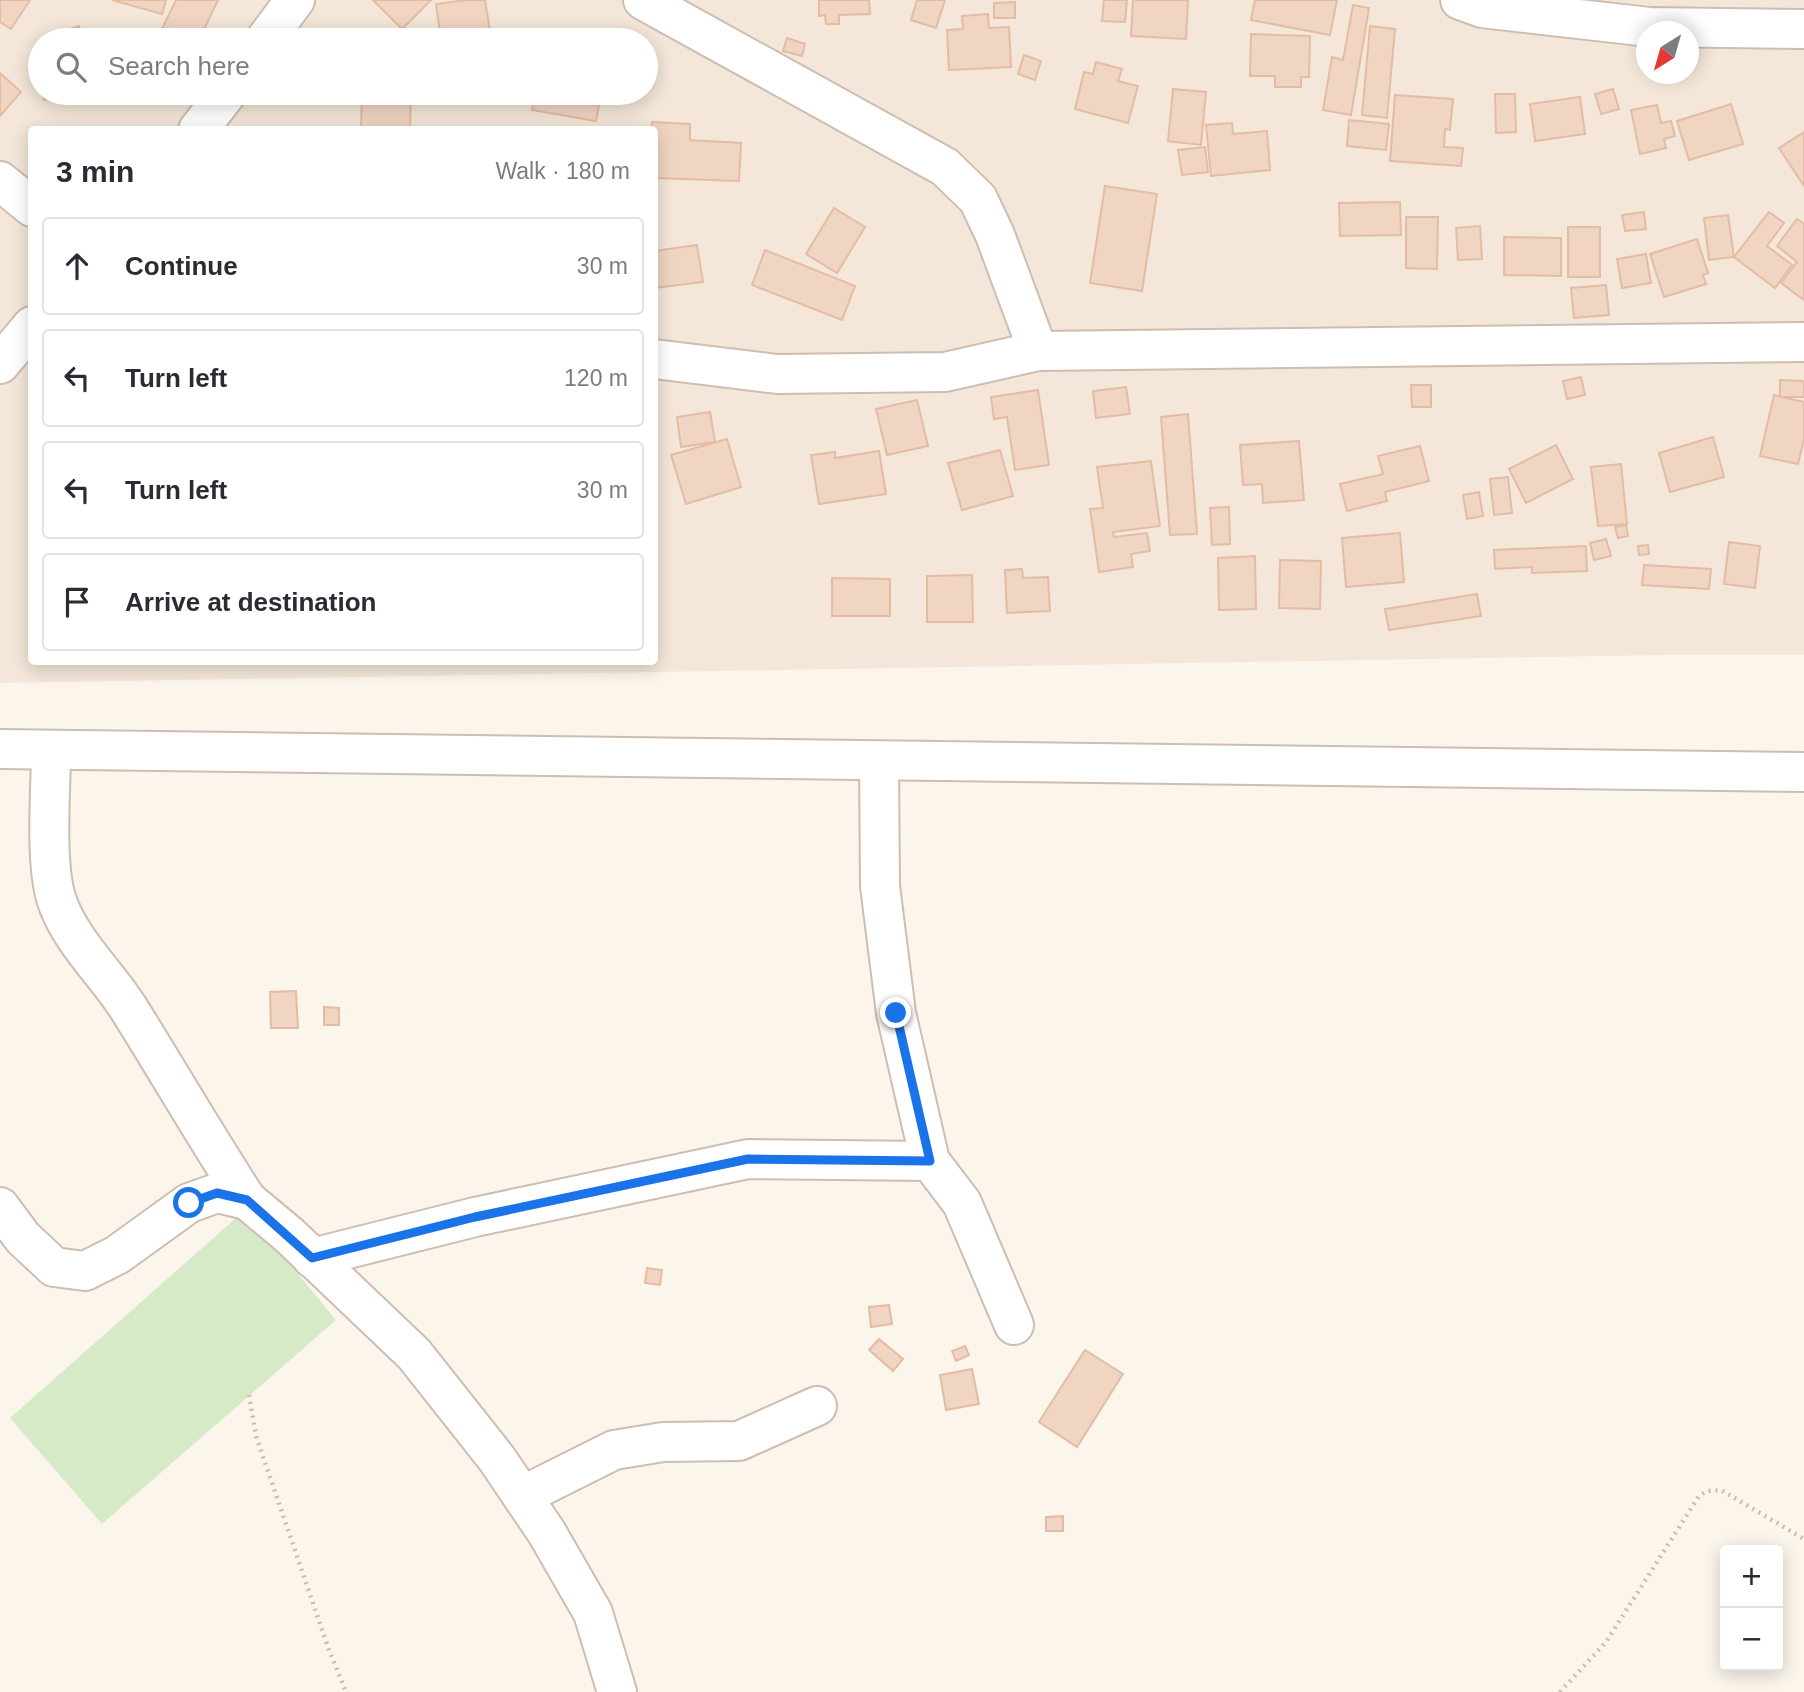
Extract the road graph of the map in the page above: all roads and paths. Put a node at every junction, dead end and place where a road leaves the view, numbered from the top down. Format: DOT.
graph roads {
  1 [pos="295,0"];
  2 [pos="643,0"];
  3 [pos="1461,0"];
  4 [pos="274,28"];
  5 [pos="1804,29"];
  6 [pos="0,181"];
  7 [pos="28,204"];
  8 [pos="28,331"];
  9 [pos="1804,342"];
  10 [pos="1038,351"];
  11 [pos="658,359"];
  12 [pos="0,364"];
  13 [pos="0,749"];
  14 [pos="51,750"];
  15 [pos="879,761"];
  16 [pos="1804,772"];
  17 [pos="930,1161"];
  18 [pos="247,1200"];
  19 [pos="0,1206"];
  20 [pos="312,1258"];
  21 [pos="1014,1325"];
  22 [pos="249,1395"];
  23 [pos="817,1406"];
  24 [pos="523,1496"];
  25 [pos="1804,1539"];
  26 [pos="346,1692"];
  27 [pos="617,1692"];
  28 [pos="1560,1692"];
  1 -- 4 [label="street"];
  2 -- 10 [label="street"];
  3 -- 5 [label="street"];
  6 -- 7 [label="street"];
  8 -- 12 [label="street"];
  9 -- 10 [label="street"];
  10 -- 11 [label="street"];
  13 -- 14 [label="street"];
  14 -- 15 [label="street"];
  14 -- 18 [label="street"];
  15 -- 16 [label="street"];
  15 -- 17 [label="street"];
  17 -- 20 [label="street"];
  17 -- 21 [label="street"];
  18 -- 19 [label="street"];
  18 -- 20 [label="street"];
  20 -- 24 [label="street"];
  22 -- 26 [label="path"];
  23 -- 24 [label="street"];
  24 -- 27 [label="street"];
  25 -- 28 [label="path"];
}
